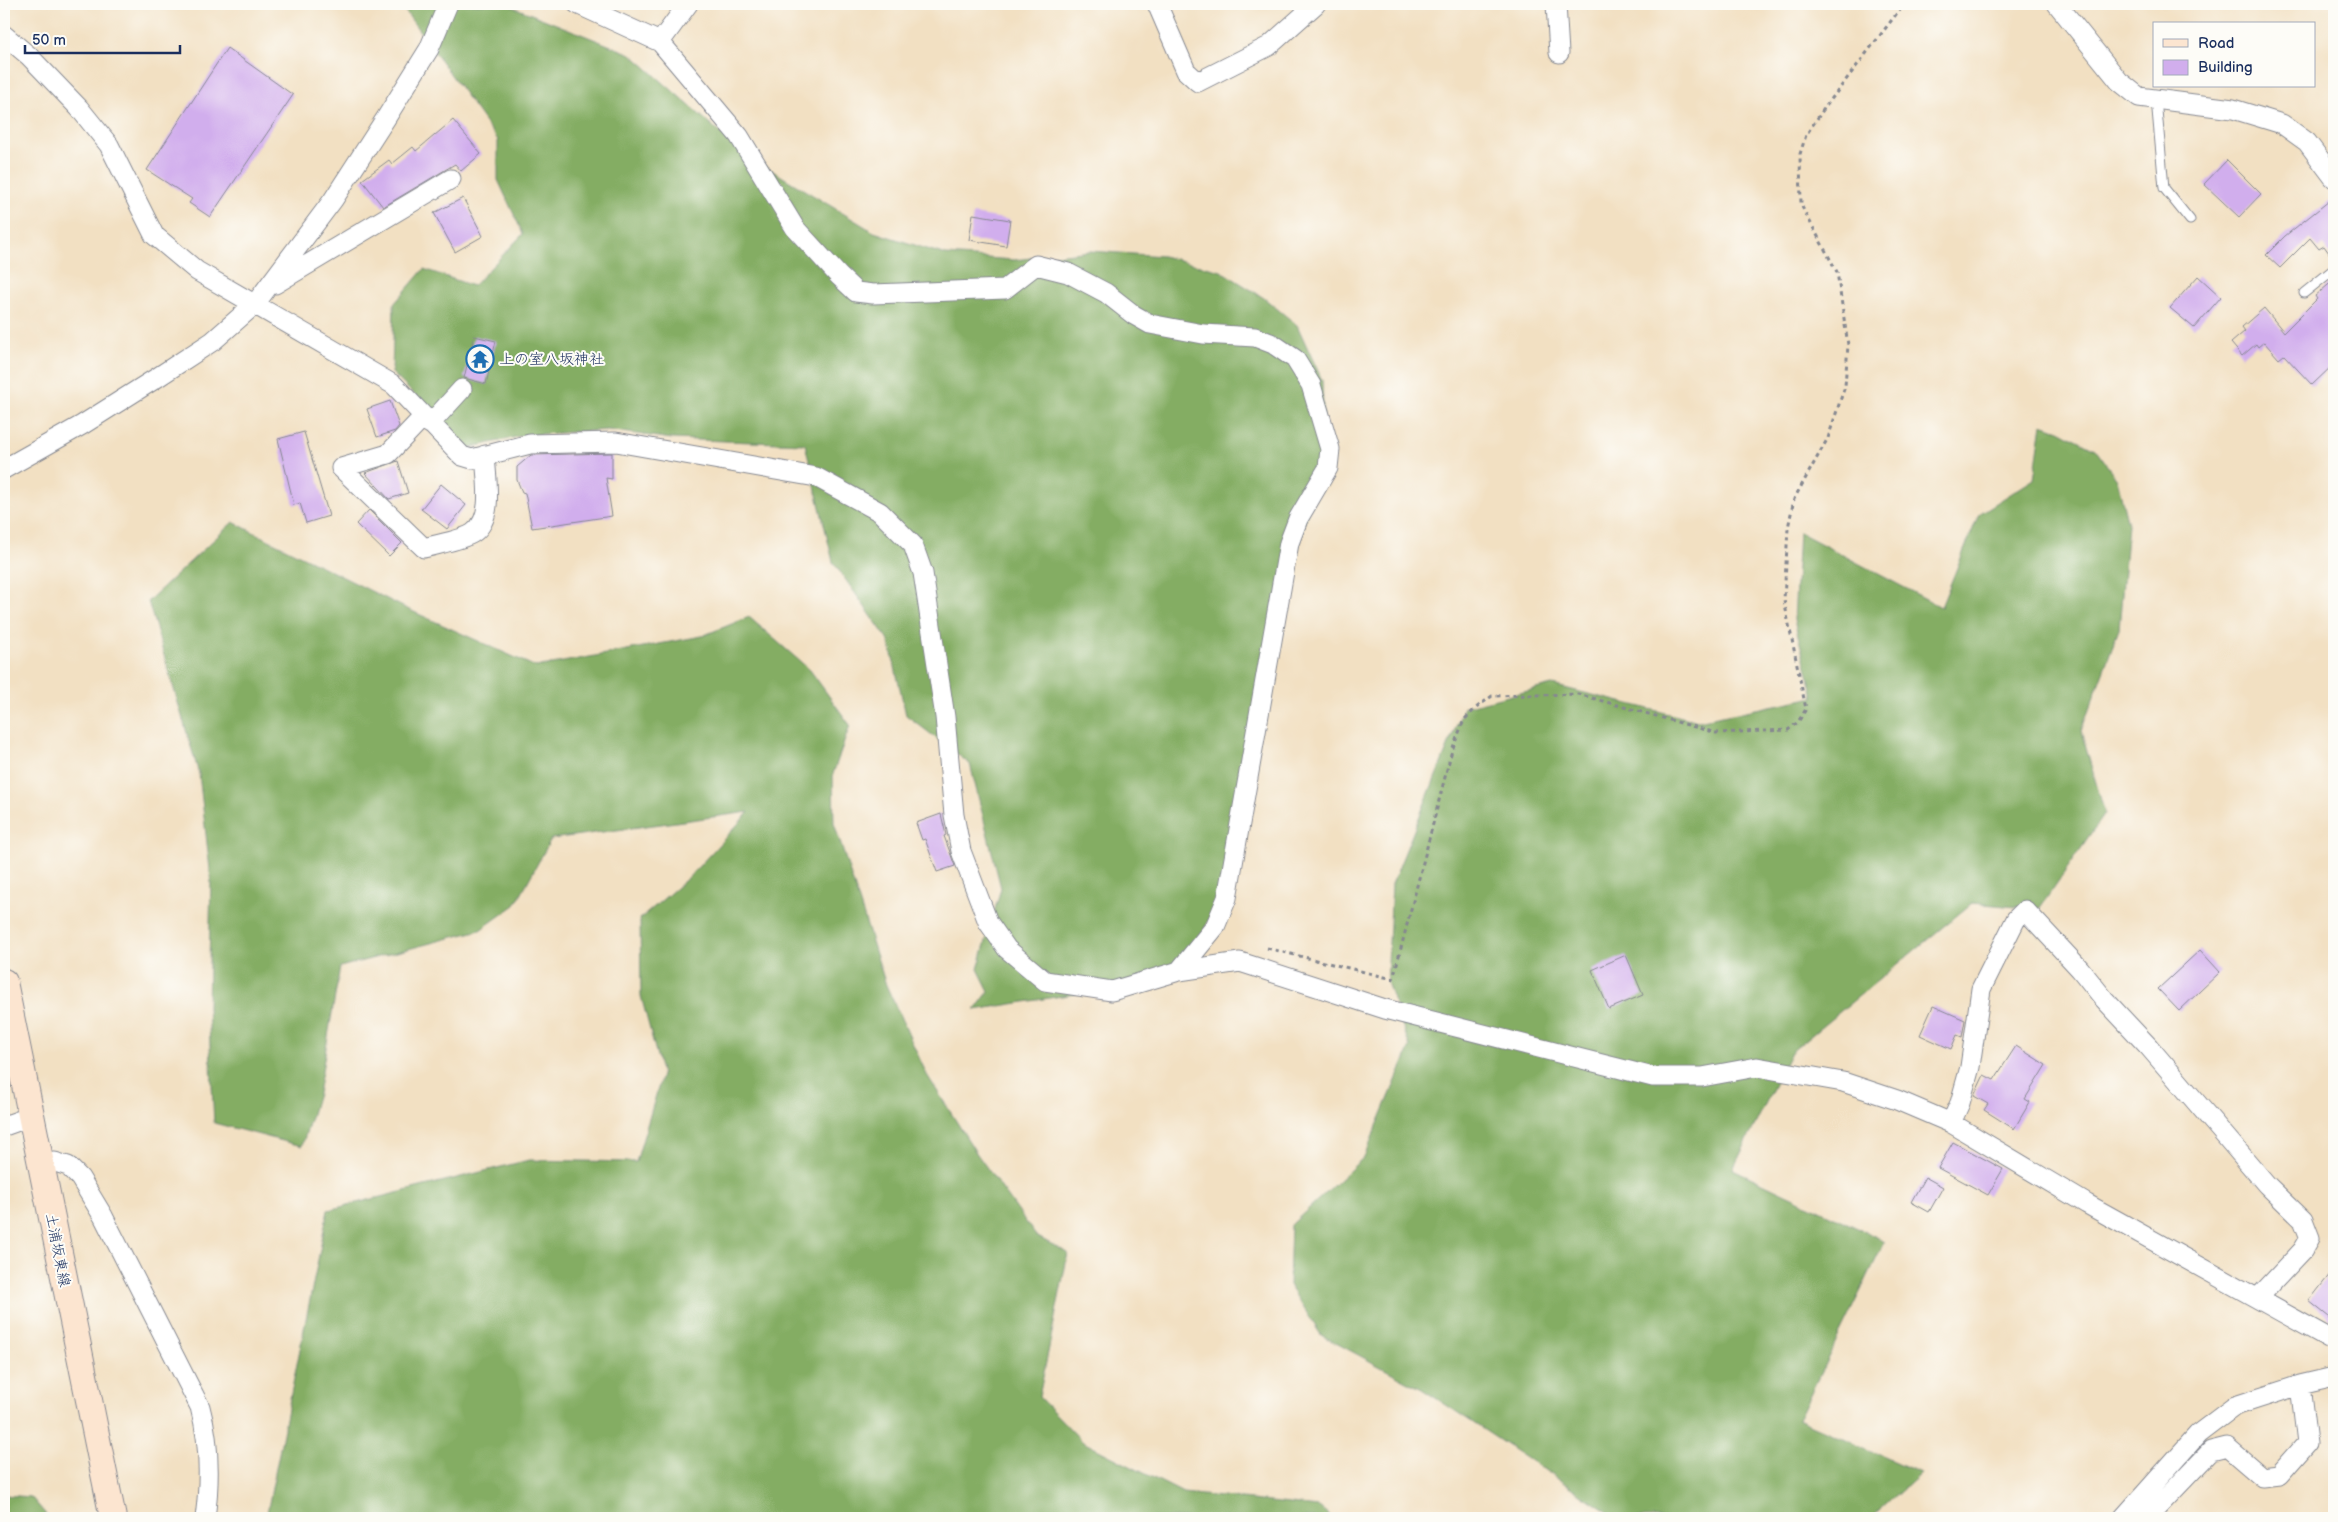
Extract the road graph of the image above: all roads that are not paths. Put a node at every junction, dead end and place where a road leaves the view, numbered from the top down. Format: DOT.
graph roads {
  1 [pos="448,4"];
  2 [pos="577,4"];
  3 [pos="688,4"];
  4 [pos="1157,4"];
  5 [pos="1316,4"];
  6 [pos="1556,4"];
  7 [pos="2057,4"];
  8 [pos="4,35"];
  9 [pos="660,42"];
  10 [pos="1559,52"];
  11 [pos="2156,99"];
  12 [pos="2334,178"];
  13 [pos="451,179"];
  14 [pos="2190,220"];
  15 [pos="2334,269"];
  16 [pos="267,288"];
  17 [pos="2304,293"];
  18 [pos="255,304"];
  19 [pos="462,390"];
  20 [pos="427,421"];
  21 [pos="485,456"];
  22 [pos="4,469"];
  23 [pos="1179,971"];
  24 [pos="4,982"];
  25 [pos="32,1116"];
  26 [pos="1951,1124"];
  27 [pos="4,1126"];
  28 [pos="41,1164"];
  29 [pos="2258,1298"];
  30 [pos="2334,1341"];
  31 [pos="2334,1377"];
  32 [pos="2300,1385"];
  33 [pos="113,1518"];
  34 [pos="205,1518"];
  35 [pos="2123,1518"];
  36 [pos="2147,1518"];
  1 -- 16 [label="street"];
  2 -- 9 [label="street"];
  3 -- 9 [label="street"];
  4 -- 5 [label="street"];
  6 -- 10 [label="street"];
  7 -- 11 [label="street"];
  8 -- 18 [label="street"];
  9 -- 23 [label="street"];
  11 -- 12 [label="street"];
  11 -- 14 [label="lane"];
  13 -- 16 [label="street"];
  15 -- 17 [label="lane"];
  16 -- 18 [label="street"];
  18 -- 20 [label="street"];
  18 -- 22 [label="street"];
  19 -- 20 [label="street"];
  20 -- 21 [label="street"];
  20 -- 21 [label="street"];
  21 -- 23 [label="street"];
  23 -- 26 [label="street"];
  24 -- 25 [label="main road, 土浦坂東線"];
  25 -- 27 [label="street"];
  25 -- 28 [label="main road, 土浦坂東線"];
  26 -- 29 [label="street"];
  26 -- 29 [label="street"];
  28 -- 33 [label="main road, 土浦坂東線"];
  28 -- 34 [label="street"];
  29 -- 30 [label="street"];
  31 -- 32 [label="street"];
  32 -- 35 [label="street"];
  32 -- 36 [label="street"];
}
